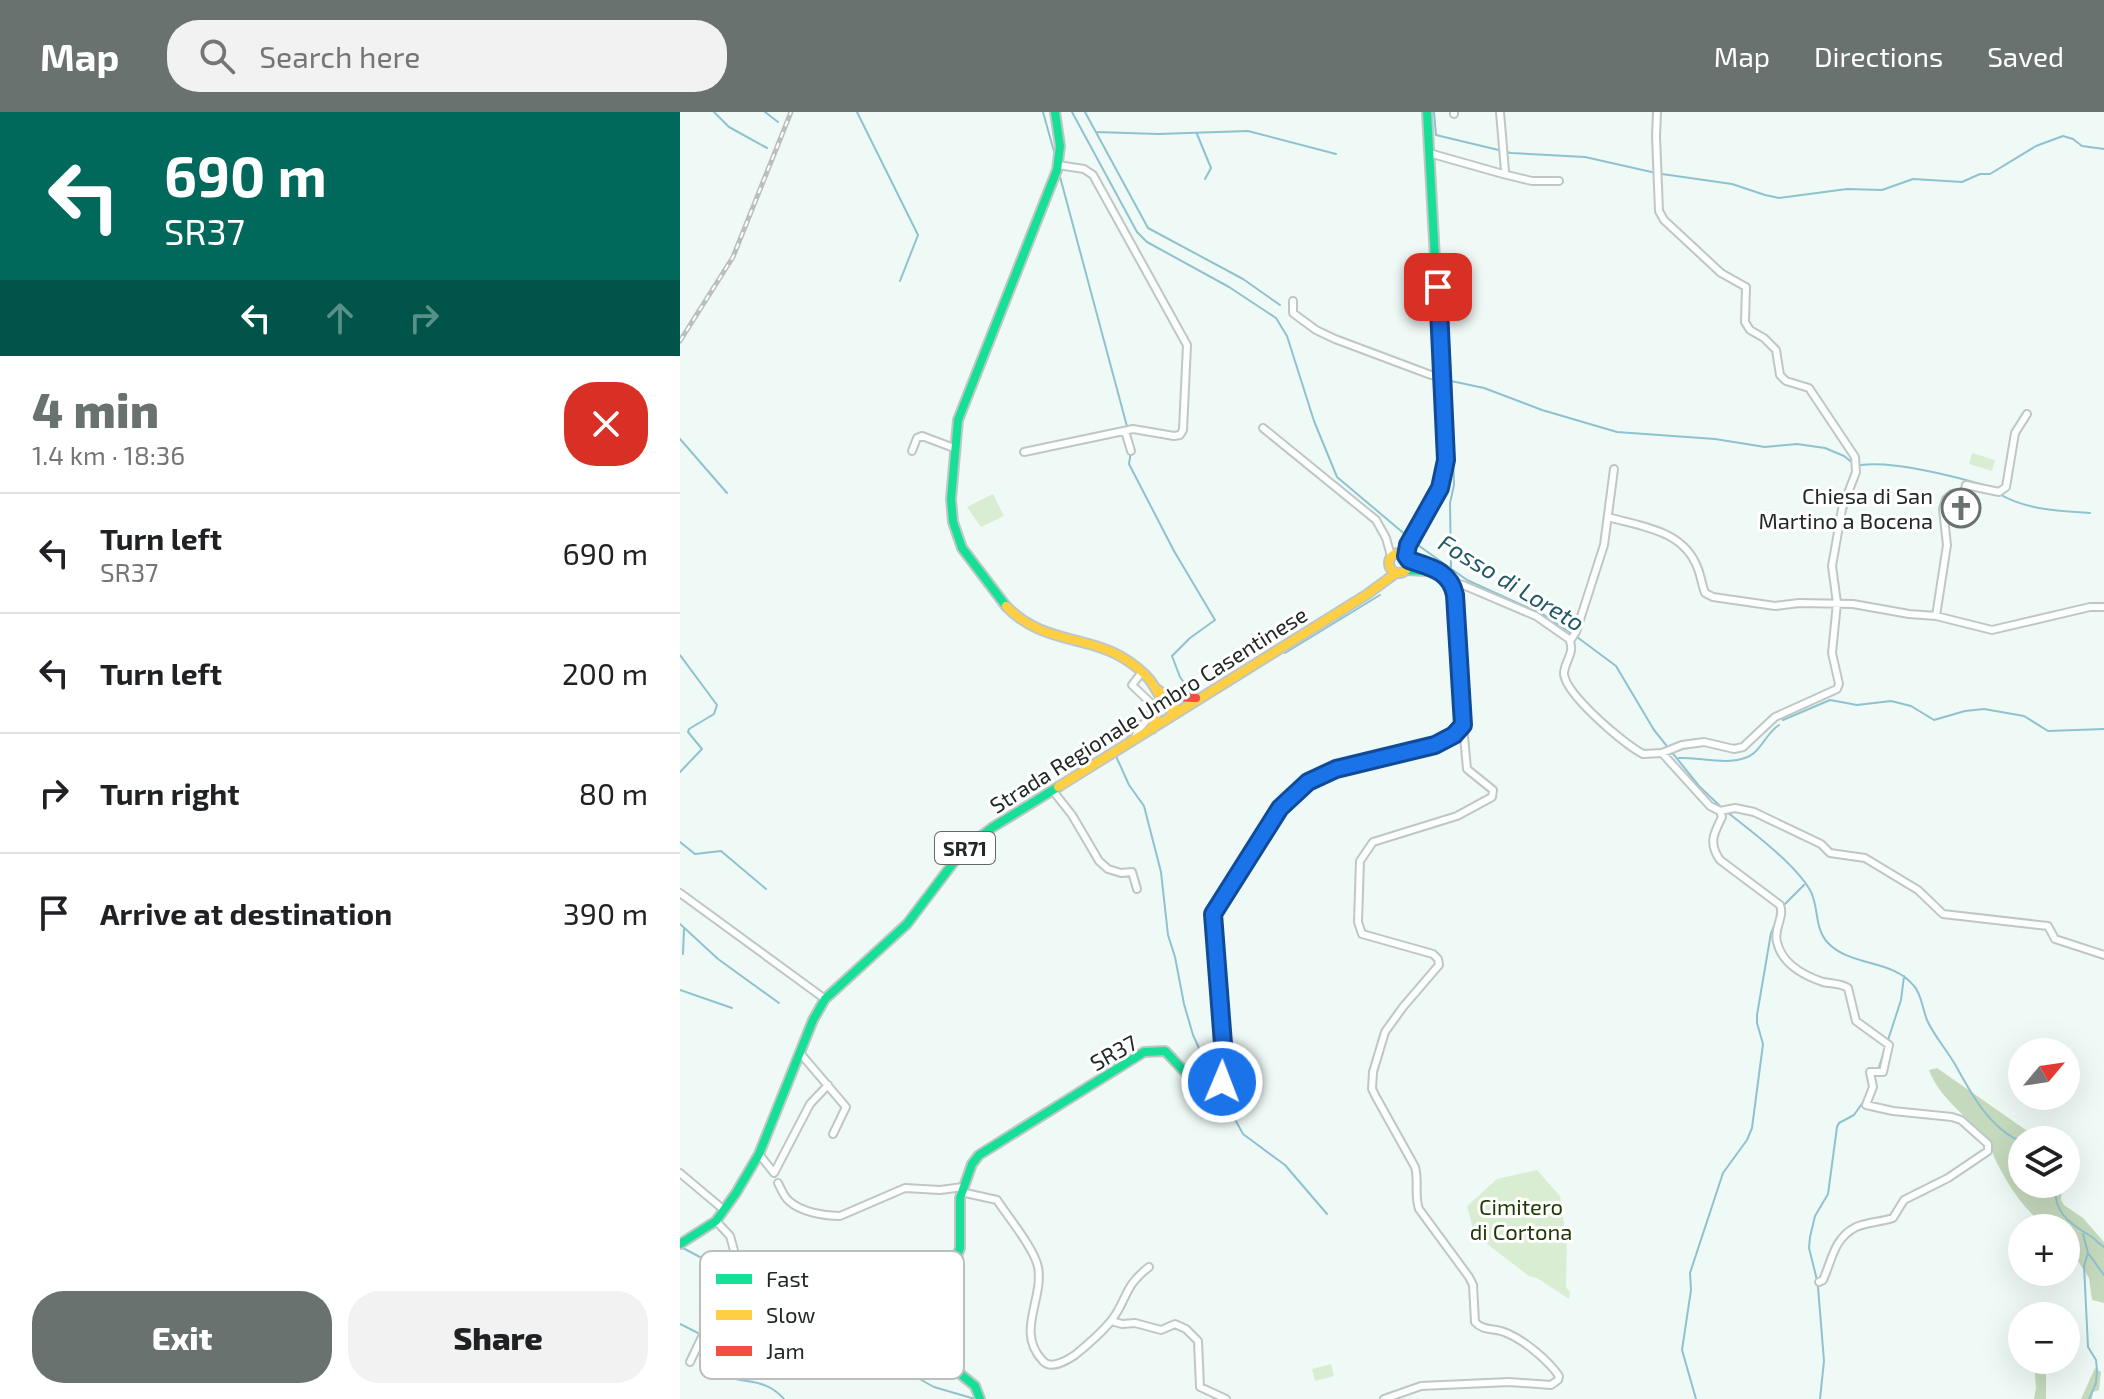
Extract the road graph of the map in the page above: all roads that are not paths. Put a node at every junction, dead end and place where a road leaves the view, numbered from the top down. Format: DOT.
graph roads {
  1 [pos="1055,112"];
  2 [pos="1427,112"];
  3 [pos="1500,112"];
  4 [pos="1657,112"];
  5 [pos="1429,153"];
  6 [pos="1058,165"];
  7 [pos="1503,174"];
  8 [pos="1559,181"];
  9 [pos="1293,301"];
  10 [pos="1443,375"];
  11 [pos="2027,414"];
  12 [pos="1263,428"];
  13 [pos="1125,431"];
  14 [pos="954,448"];
  15 [pos="912,451"];
  16 [pos="1131,451"];
  17 [pos="1024,452"];
  18 [pos="1614,469"];
  19 [pos="1608,517"];
  20 [pos="1399,558"];
  21 [pos="1406,570"];
  22 [pos="1396,573"];
  23 [pos="1384,580"];
  24 [pos="1450,580"];
  25 [pos="1837,603"];
  26 [pos="2104,607"];
  27 [pos="1936,616"];
  28 [pos="1573,637"];
  29 [pos="1142,672"];
  30 [pos="1162,695"];
  31 [pos="1196,698"];
  32 [pos="1175,713"];
  33 [pos="1463,725"];
  34 [pos="1151,729"];
  35 [pos="1135,740"];
  36 [pos="1669,750"];
  37 [pos="1053,791"];
  38 [pos="1720,811"];
  39 [pos="1137,889"];
  40 [pos="680,893"];
  41 [pos="2104,955"];
  42 [pos="825,999"];
  43 [pos="800,1053"];
  44 [pos="828,1085"];
  45 [pos="833,1134"];
  46 [pos="759,1155"];
  47 [pos="682,1178"];
  48 [pos="778,1183"];
  49 [pos="962,1190"];
  50 [pos="724,1210"];
  51 [pos="716,1221"];
  52 [pos="680,1244"];
  53 [pos="734,1251"];
  54 [pos="959,1251"];
  55 [pos="1149,1267"];
  56 [pos="1819,1282"];
  57 [pos="1111,1321"];
  58 [pos="700,1341"];
  59 [pos="690,1362"];
  60 [pos="964,1377"];
  61 [pos="980,1399"];
  62 [pos="1226,1399"];
  63 [pos="1384,1399"];
  1 -- 6 [label="main road"];
  2 -- 5 [label="main road"];
  3 -- 7 [label="street"];
  4 -- 25 [label="street"];
  5 -- 7 [label="street"];
  5 -- 10 [label="main road"];
  6 -- 13 [label="street"];
  6 -- 14 [label="main road"];
  7 -- 8 [label="street"];
  9 -- 10 [label="street"];
  10 -- 20 [label="main road"];
  11 -- 27 [label="street"];
  12 -- 20 [label="street"];
  13 -- 16 [label="street"];
  13 -- 17 [label="street"];
  14 -- 15 [label="street"];
  14 -- 29 [label="main road"];
  18 -- 19 [label="street"];
  19 -- 25 [label="street"];
  19 -- 28 [label="street"];
  20 -- 21 [label="main road"];
  20 -- 22 [label="main road"];
  20 -- 23 [label="main road"];
  20 -- 24 [label="main road"];
  21 -- 22 [label="main road, SR71"];
  21 -- 24 [label="main road"];
  22 -- 23 [label="main road, SR71"];
  23 -- 31 [label="main road, Strada Regionale Umbro Casentinese / SR71"];
  24 -- 28 [label="street"];
  24 -- 33 [label="main road"];
  25 -- 27 [label="street"];
  25 -- 36 [label="street"];
  26 -- 27 [label="street"];
  28 -- 36 [label="street"];
  29 -- 30 [label="main road"];
  29 -- 35 [label="street"];
  30 -- 31 [label="main road"];
  30 -- 32 [label="main road"];
  30 -- 34 [label="main road"];
  31 -- 32 [label="main road, Strada Regionale Umbro Casentinese / SR71"];
  32 -- 34 [label="main road, Strada Regionale Umbro Casentinese / SR71"];
  33 -- 49 [label="main road, SR37"];
  33 -- 63 [label="street"];
  34 -- 35 [label="main road, Strada Regionale Umbro Casentinese / SR71"];
  35 -- 37 [label="main road, Strada Regionale Umbro Casentinese / SR71"];
  36 -- 38 [label="street"];
  37 -- 39 [label="street"];
  37 -- 42 [label="main road, Strada Regionale Umbro Casentinese / SR71"];
  38 -- 41 [label="street"];
  38 -- 56 [label="street"];
  40 -- 42 [label="street"];
  42 -- 43 [label="main road, Strada Regionale Umbro Casentinese / SR71"];
  43 -- 44 [label="street"];
  43 -- 46 [label="main road, Strada Regionale Umbro Casentinese / SR71"];
  44 -- 45 [label="street"];
  44 -- 46 [label="street"];
  46 -- 50 [label="main road, Strada Regionale Umbro Casentinese / SR71"];
  47 -- 50 [label="street"];
  48 -- 49 [label="street"];
  49 -- 54 [label="main road, SR37"];
  49 -- 57 [label="street"];
  50 -- 51 [label="main road, Strada Regionale Umbro Casentinese / SR71"];
  51 -- 52 [label="main road, Strada Regionale Umbro Casentinese / SR71"];
  51 -- 53 [label="street"];
  55 -- 57 [label="street"];
  57 -- 62 [label="street"];
  58 -- 59 [label="street"];
  60 -- 61 [label="main road, SR37"];
}
